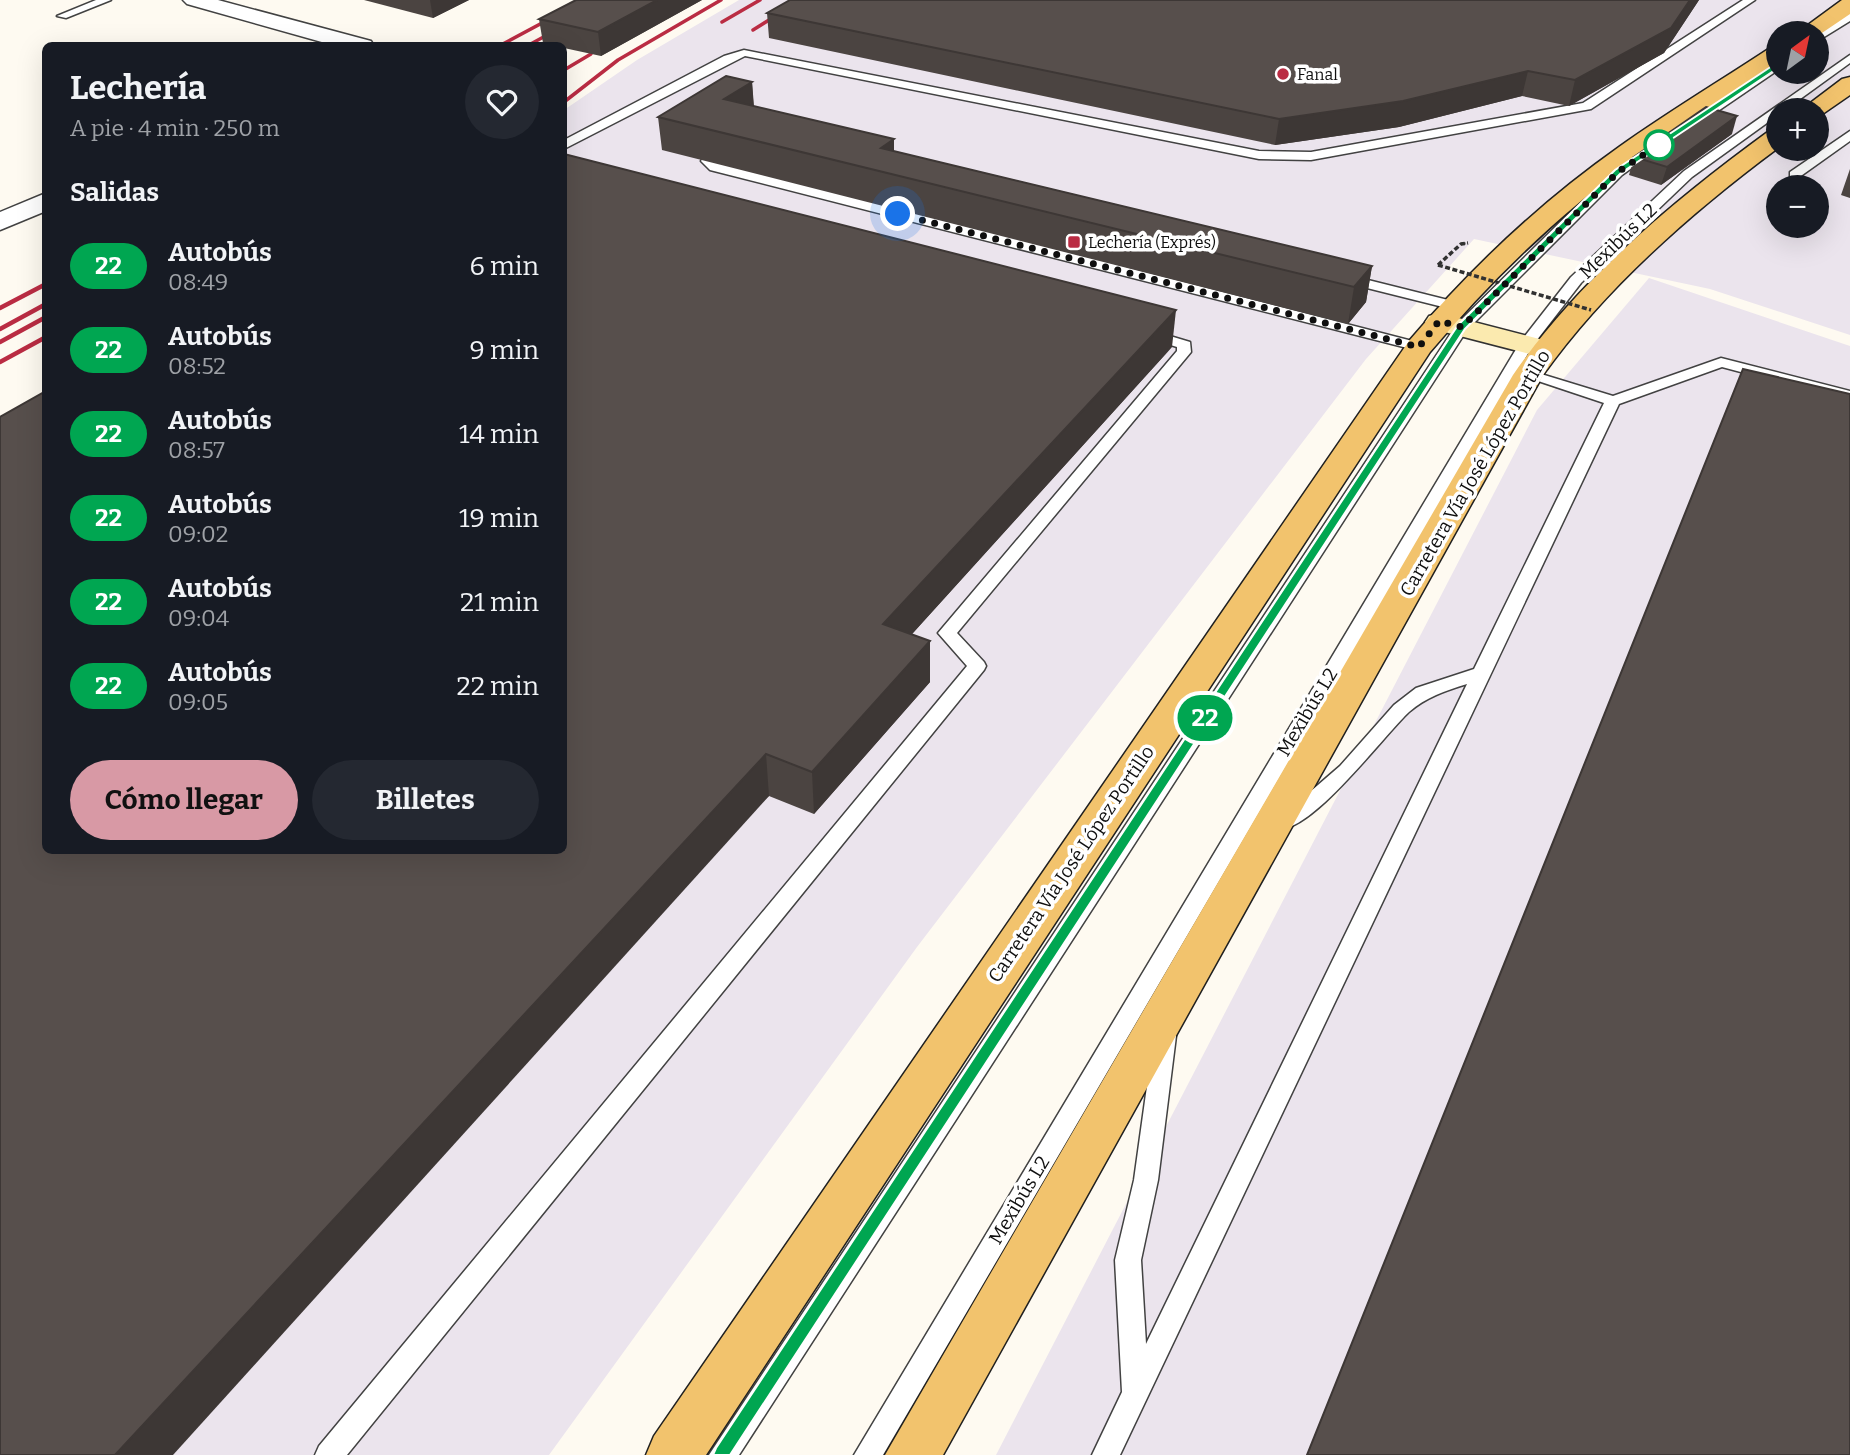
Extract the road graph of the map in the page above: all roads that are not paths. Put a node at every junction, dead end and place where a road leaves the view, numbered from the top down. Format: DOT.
graph roads {
  1 [pos="106,0"];
  2 [pos="194,0"];
  3 [pos="1750,0"];
  4 [pos="1850,4"];
  5 [pos="62,16"];
  6 [pos="1850,16"];
  7 [pos="1825,21"];
  8 [pos="1829,30"];
  9 [pos="348,42"];
  10 [pos="1850,58"];
  11 [pos="1766,61"];
  12 [pos="1766,73"];
  13 [pos="1850,84"];
  14 [pos="1829,99"];
  15 [pos="1850,135"];
  16 [pos="567,143"];
  17 [pos="1766,145"];
  18 [pos="707,160"];
  19 [pos="1794,175"];
  20 [pos="42,203"];
  21 [pos="0,222"];
  22 [pos="1333,275"];
  23 [pos="1444,325"];
  24 [pos="1136,330"];
  25 [pos="1533,356"];
  26 [pos="1850,396"];
  27 [pos="1613,401"];
  28 [pos="1483,673"];
  29 [pos="1264,839"];
  30 [pos="1169,1005"];
  31 [pos="1135,1395"];
  32 [pos="329,1455"];
  33 [pos="674,1455"];
  34 [pos="723,1455"];
  35 [pos="868,1455"];
  36 [pos="913,1455"];
  37 [pos="1106,1455"];
  1 -- 5 [label="lane"];
  2 -- 9 [label="street"];
  3 -- 16 [label="lane"];
  4 -- 7 [label="main road"];
  6 -- 8 [label="lane"];
  10 -- 25 [label="lane, Mexibús L2"];
  11 -- 23 [label="main road, Carretera Vía José López Portillo"];
  12 -- 23 [label="lane"];
  13 -- 14 [label="main road"];
  15 -- 19 [label="lane"];
  17 -- 25 [label="main road, Carretera Vía José López Portillo"];
  18 -- 23 [label="lane"];
  20 -- 21 [label="street"];
  22 -- 23 [label="lane"];
  23 -- 25 [label="main road"];
  23 -- 33 [label="main road, Carretera Vía José López Portillo"];
  23 -- 34 [label="lane"];
  24 -- 32 [label="lane"];
  25 -- 27 [label="lane"];
  25 -- 29 [label="main road, Carretera Vía José López Portillo"];
  25 -- 35 [label="lane, Mexibús L2"];
  26 -- 27 [label="lane"];
  27 -- 28 [label="lane"];
  28 -- 29 [label="lane"];
  28 -- 31 [label="lane"];
  29 -- 30 [label="main road, Carretera Vía José López Portillo"];
  30 -- 31 [label="lane"];
  30 -- 36 [label="main road, Carretera Vía José López Portillo"];
  31 -- 37 [label="lane"];
}
